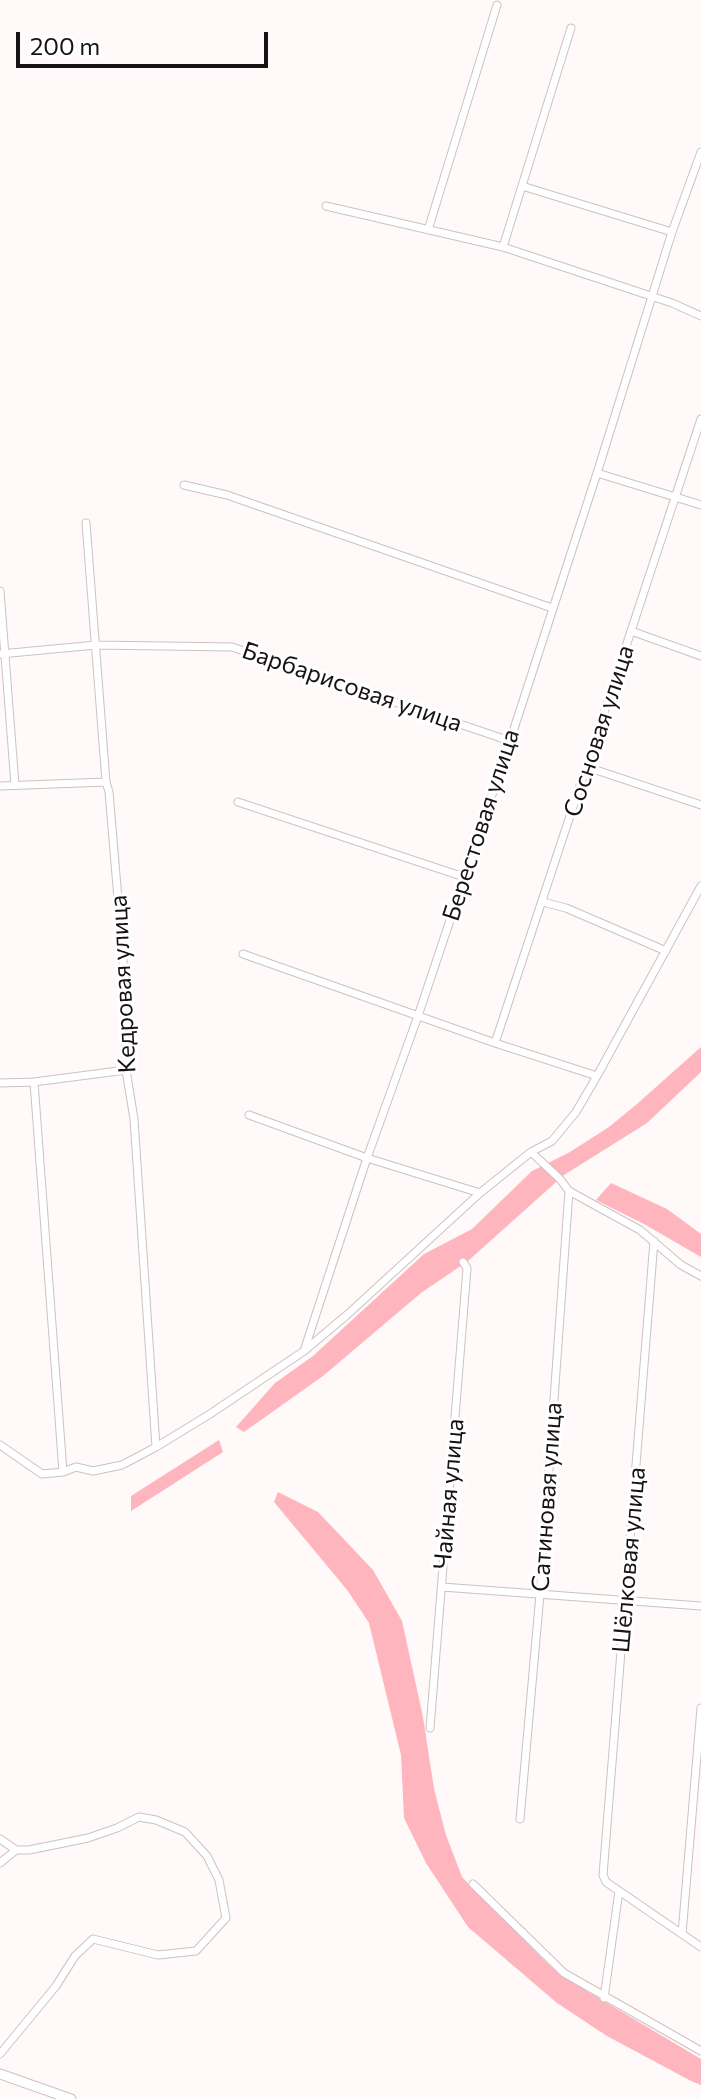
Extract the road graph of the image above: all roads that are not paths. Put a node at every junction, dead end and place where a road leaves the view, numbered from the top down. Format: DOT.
graph roads {
  1 [pos="497,5"];
  2 [pos="571,28"];
  3 [pos="701,152"];
  4 [pos="522,186"];
  5 [pos="326,206"];
  6 [pos="428,230"];
  7 [pos="672,232"];
  8 [pos="503,247"];
  9 [pos="652,297"];
  10 [pos="701,316"];
  11 [pos="701,419"];
  12 [pos="597,473"];
  13 [pos="184,485"];
  14 [pos="675,497"];
  15 [pos="701,505"];
  16 [pos="86,523"];
  17 [pos="0,591"];
  18 [pos="552,608"];
  19 [pos="631,631"];
  20 [pos="96,645"];
  21 [pos="2,653"];
  22 [pos="701,656"];
  23 [pos="510,741"];
  24 [pos="587,767"];
  25 [pos="106,782"];
  26 [pos="15,785"];
  27 [pos="0,786"];
  28 [pos="238,802"];
  29 [pos="701,805"];
  30 [pos="464,877"];
  31 [pos="701,886"];
  32 [pos="543,902"];
  33 [pos="666,951"];
  34 [pos="243,954"];
  35 [pos="418,1016"];
  36 [pos="495,1043"];
  37 [pos="126,1070"];
  38 [pos="597,1076"];
  39 [pos="34,1082"];
  40 [pos="0,1083"];
  41 [pos="249,1115"];
  42 [pos="531,1152"];
  43 [pos="367,1158"];
  44 [pos="569,1191"];
  45 [pos="480,1193"];
  46 [pos="654,1241"];
  47 [pos="463,1262"];
  48 [pos="701,1276"];
  49 [pos="304,1351"];
  50 [pos="0,1445"];
  51 [pos="156,1447"];
  52 [pos="63,1472"];
  53 [pos="442,1587"];
  54 [pos="540,1594"];
  55 [pos="626,1600"];
  56 [pos="701,1606"];
  57 [pos="701,1708"];
  58 [pos="430,1728"];
  59 [pos="520,1819"];
  60 [pos="0,1839"];
  61 [pos="16,1850"];
  62 [pos="0,1863"];
  63 [pos="473,1884"];
  64 [pos="619,1891"];
  65 [pos="682,1934"];
  66 [pos="701,1947"];
  67 [pos="604,1998"];
  68 [pos="701,2051"];
  69 [pos="0,2054"];
  70 [pos="0,2074"];
  71 [pos="71,2099"];
  1 -- 6 [label="street"];
  2 -- 4 [label="street"];
  3 -- 7 [label="street, Берестовая улица"];
  4 -- 7 [label="street"];
  4 -- 8 [label="street"];
  5 -- 6 [label="street"];
  6 -- 8 [label="street"];
  7 -- 9 [label="street, Берестовая улица"];
  8 -- 9 [label="street"];
  9 -- 10 [label="street"];
  9 -- 12 [label="street, Берестовая улица"];
  11 -- 14 [label="street, Сосновая улица"];
  12 -- 14 [label="street"];
  12 -- 18 [label="street, Берестовая улица"];
  13 -- 18 [label="street"];
  14 -- 15 [label="street"];
  14 -- 19 [label="street, Сосновая улица"];
  16 -- 20 [label="street, Кедровая улица"];
  17 -- 21 [label="street"];
  18 -- 23 [label="street, Берестовая улица"];
  19 -- 22 [label="street"];
  19 -- 24 [label="street, Сосновая улица"];
  20 -- 21 [label="street, Барбарисовая улица"];
  20 -- 23 [label="street, Барбарисовая улица"];
  20 -- 25 [label="street, Кедровая улица"];
  21 -- 26 [label="street"];
  23 -- 30 [label="street, Берестовая улица"];
  24 -- 29 [label="street"];
  24 -- 32 [label="street, Сосновая улица"];
  25 -- 26 [label="street"];
  25 -- 37 [label="street, Кедровая улица"];
  26 -- 27 [label="street"];
  28 -- 30 [label="street"];
  30 -- 35 [label="street, Берестовая улица"];
  31 -- 33 [label="street"];
  32 -- 33 [label="street"];
  32 -- 36 [label="street, Сосновая улица"];
  33 -- 38 [label="street"];
  34 -- 35 [label="street"];
  35 -- 36 [label="street"];
  35 -- 43 [label="street, Берестовая улица"];
  36 -- 38 [label="street"];
  37 -- 39 [label="street"];
  37 -- 51 [label="street, Кедровая улица"];
  38 -- 42 [label="street"];
  39 -- 40 [label="street"];
  39 -- 52 [label="street"];
  41 -- 43 [label="street"];
  42 -- 44 [label="street"];
  42 -- 45 [label="street"];
  43 -- 45 [label="street"];
  43 -- 49 [label="street, Берестовая улица"];
  44 -- 46 [label="street"];
  44 -- 54 [label="street, Сатиновая улица"];
  45 -- 49 [label="street"];
  46 -- 48 [label="street"];
  46 -- 55 [label="street, Шёлковая улица"];
  47 -- 53 [label="street, Чайная улица"];
  49 -- 51 [label="street"];
  50 -- 52 [label="street"];
  51 -- 52 [label="street"];
  53 -- 54 [label="street"];
  53 -- 58 [label="street, Чайная улица"];
  54 -- 55 [label="street"];
  54 -- 59 [label="street, Сатиновая улица"];
  55 -- 56 [label="street"];
  55 -- 64 [label="street, Шёлковая улица"];
  57 -- 65 [label="street"];
  60 -- 61 [label="street"];
  61 -- 62 [label="street"];
  61 -- 69 [label="street"];
  63 -- 67 [label="street"];
  64 -- 65 [label="street"];
  64 -- 67 [label="street"];
  65 -- 66 [label="street"];
  67 -- 68 [label="street"];
  70 -- 71 [label="street"];
}
